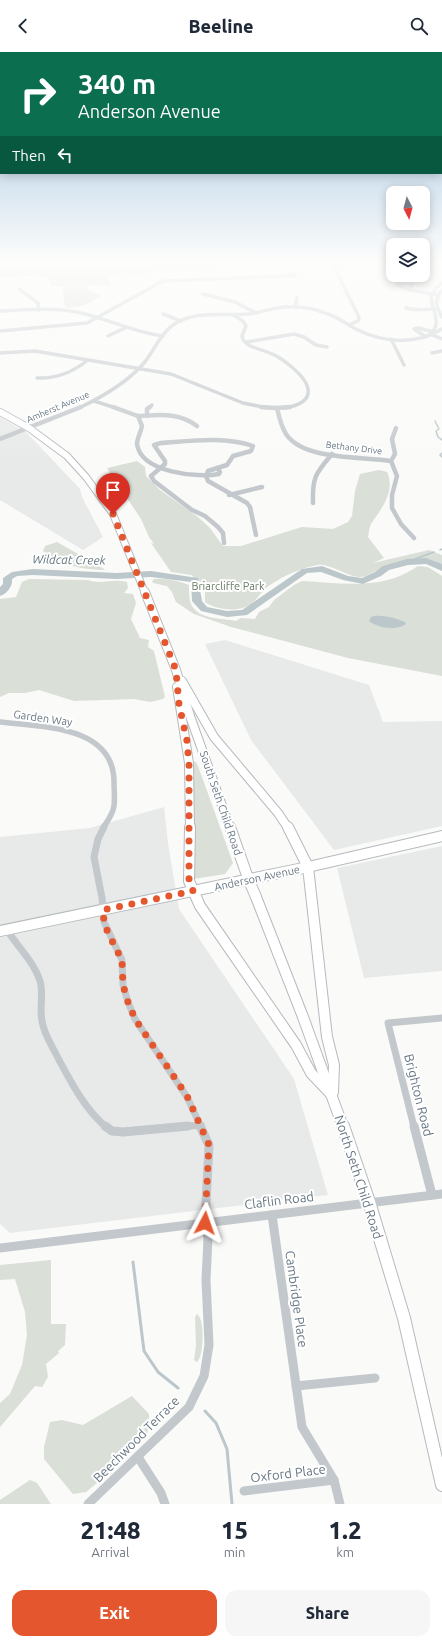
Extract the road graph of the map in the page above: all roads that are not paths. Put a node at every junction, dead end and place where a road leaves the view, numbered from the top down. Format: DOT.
graph roads {
  1 [pos="28,329"];
  2 [pos="123,329"];
  3 [pos="128,329"];
  4 [pos="170,329"];
  5 [pos="245,329"];
  6 [pos="357,329"];
  7 [pos="437,329"];
  8 [pos="442,329"];
  9 [pos="0,331"];
  10 [pos="430,334"];
  11 [pos="108,336"];
  12 [pos="163,336"];
  13 [pos="393,339"];
  14 [pos="442,339"];
  15 [pos="246,343"];
  16 [pos="327,347"];
  17 [pos="442,351"];
  18 [pos="0,353"];
  19 [pos="432,353"];
  20 [pos="88,360"];
  21 [pos="404,365"];
  22 [pos="139,368"];
  23 [pos="37,378"];
  24 [pos="94,401"];
  25 [pos="152,405"];
  26 [pos="277,408"];
  27 [pos="0,412"];
  28 [pos="138,416"];
  29 [pos="146,416"];
  30 [pos="197,426"];
  31 [pos="29,428"];
  32 [pos="396,428"];
  33 [pos="0,439"];
  34 [pos="332,454"];
  35 [pos="392,461"];
  36 [pos="160,468"];
  37 [pos="206,476"];
  38 [pos="262,487"];
  39 [pos="229,495"];
  40 [pos="313,503"];
  41 [pos="256,535"];
  42 [pos="414,538"];
  43 [pos="224,542"];
  44 [pos="176,670"];
  45 [pos="0,722"];
  46 [pos="442,836"];
  47 [pos="308,868"];
  48 [pos="248,878"];
  49 [pos="193,891"];
  50 [pos="103,910"];
  51 [pos="3,931"];
  52 [pos="442,1018"];
  53 [pos="332,1095"];
  54 [pos="201,1125"];
  55 [pos="442,1194"];
  56 [pos="432,1195"];
  57 [pos="369,1202"];
  58 [pos="272,1214"];
  59 [pos="205,1223"];
  60 [pos="0,1248"];
  61 [pos="374,1378"];
  62 [pos="296,1386"];
  63 [pos="138,1457"];
  64 [pos="334,1480"];
  65 [pos="442,1485"];
  66 [pos="244,1491"];
  67 [pos="88,1504"];
  68 [pos="165,1504"];
  69 [pos="340,1504"];
  1 -- 9 [label="street"];
  2 -- 11 [label="street"];
  3 -- 12 [label="street"];
  4 -- 12 [label="street, Amherst Avenue"];
  5 -- 15 [label="street"];
  6 -- 13 [label="street, Amherst Avenue"];
  7 -- 10 [label="street"];
  8 -- 10 [label="street"];
  10 -- 13 [label="street, Amherst Avenue"];
  10 -- 14 [label="street"];
  12 -- 22 [label="street, Amherst Avenue"];
  13 -- 21 [label="street"];
  15 -- 16 [label="street"];
  15 -- 26 [label="street"];
  17 -- 19 [label="street"];
  18 -- 20 [label="street"];
  20 -- 22 [label="street"];
  20 -- 23 [label="street"];
  22 -- 24 [label="street, Amherst Avenue"];
  22 -- 26 [label="street"];
  24 -- 28 [label="street"];
  24 -- 31 [label="street, Amherst Avenue"];
  25 -- 29 [label="street"];
  26 -- 34 [label="street, Bethany Drive"];
  27 -- 31 [label="main road, South Seth Child Road"];
  28 -- 29 [label="street"];
  28 -- 36 [label="street"];
  29 -- 30 [label="street"];
  31 -- 33 [label="street, Amherst Avenue"];
  31 -- 44 [label="main road, South Seth Child Road"];
  32 -- 35 [label="street"];
  34 -- 35 [label="street, Bethany Drive"];
  34 -- 40 [label="street"];
  35 -- 42 [label="street, Bethany Drive"];
  36 -- 37 [label="street"];
  36 -- 37 [label="street"];
  36 -- 43 [label="street"];
  37 -- 39 [label="street"];
  38 -- 39 [label="street"];
  39 -- 41 [label="street"];
  44 -- 47 [label="main road"];
  44 -- 48 [label="main road, South Seth Child Road"];
  44 -- 49 [label="main road"];
  45 -- 50 [label="street, Garden Way"];
  46 -- 47 [label="main road, Anderson Avenue"];
  47 -- 49 [label="main road, Anderson Avenue"];
  47 -- 53 [label="main road"];
  48 -- 53 [label="main road, North Seth Child Road, bridge"];
  49 -- 50 [label="main road, Anderson Avenue"];
  49 -- 53 [label="main road"];
  50 -- 51 [label="main road, Anderson Avenue"];
  50 -- 54 [label="street, Garden Way"];
  51 -- 54 [label="street"];
  52 -- 56 [label="street, Brighton Road"];
  53 -- 57 [label="main road, North Seth Child Road"];
  54 -- 59 [label="street, Beechwood Terrace"];
  55 -- 56 [label="street, Claflin Road"];
  56 -- 57 [label="street, Claflin Road"];
  57 -- 58 [label="street, Claflin Road"];
  57 -- 65 [label="main road, North Seth Child Road"];
  58 -- 59 [label="street, Claflin Road"];
  58 -- 62 [label="street, Cambridge Place"];
  59 -- 60 [label="street, Claflin Road"];
  59 -- 63 [label="street, Beechwood Terrace"];
  61 -- 62 [label="street"];
  62 -- 64 [label="street, Cambridge Place"];
  63 -- 67 [label="street, Beechwood Terrace"];
  63 -- 68 [label="street"];
  64 -- 66 [label="street, Oxford Place"];
  64 -- 69 [label="street, Oxford Place"];
}
